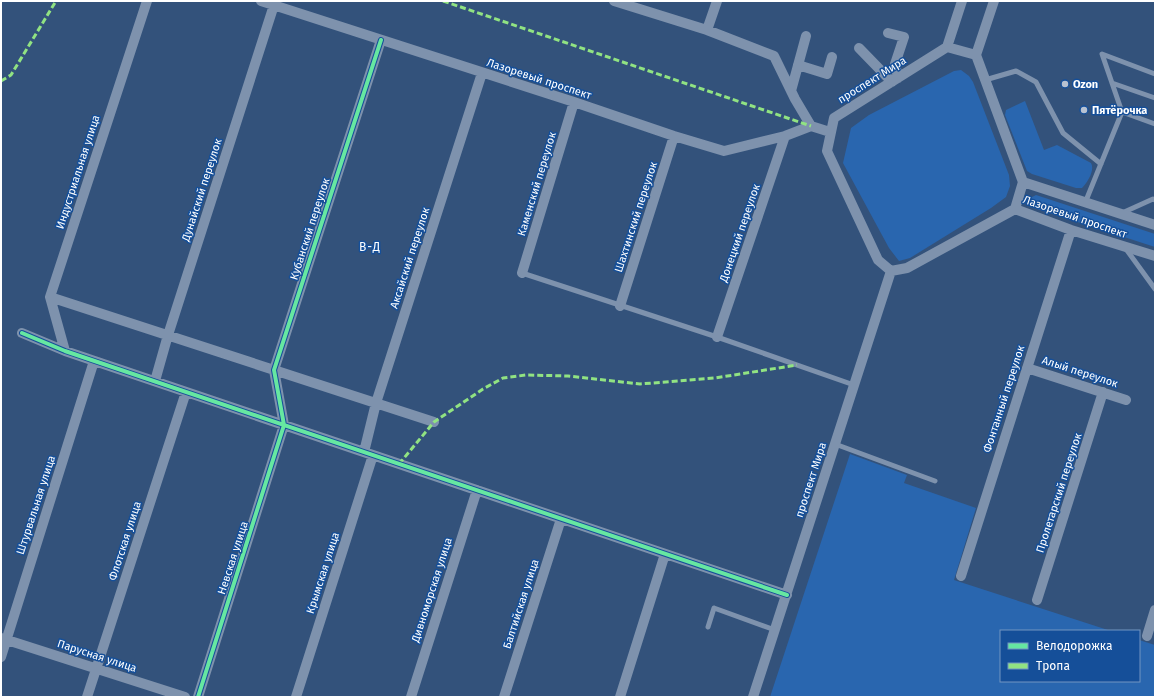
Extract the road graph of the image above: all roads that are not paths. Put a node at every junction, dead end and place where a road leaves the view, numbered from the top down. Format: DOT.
graph roads {
  1 [pos="148,1"];
  2 [pos="261,1"];
  3 [pos="614,1"];
  4 [pos="717,1"];
  5 [pos="962,1"];
  6 [pos="994,1"];
  7 [pos="274,5"];
  8 [pos="707,30"];
  9 [pos="888,33"];
  10 [pos="806,36"];
  11 [pos="381,40"];
  12 [pos="947,47"];
  13 [pos="859,48"];
  14 [pos="976,56"];
  15 [pos="832,57"];
  16 [pos="798,65"];
  17 [pos="482,73"];
  18 [pos="1155,74"];
  19 [pos="895,80"];
  20 [pos="985,80"];
  21 [pos="1112,83"];
  22 [pos="791,91"];
  23 [pos="1155,98"];
  24 [pos="574,102"];
  25 [pos="1122,112"];
  26 [pos="1155,124"];
  27 [pos="811,126"];
  28 [pos="830,132"];
  29 [pos="674,136"];
  30 [pos="785,136"];
  31 [pos="1101,164"];
  32 [pos="1023,182"];
  33 [pos="1155,200"];
  34 [pos="1085,203"];
  35 [pos="1015,209"];
  36 [pos="1120,214"];
  37 [pos="1155,226"];
  38 [pos="1071,230"];
  39 [pos="1124,246"];
  40 [pos="1155,256"];
  41 [pos="891,271"];
  42 [pos="522,273"];
  43 [pos="1155,289"];
  44 [pos="50,297"];
  45 [pos="620,306"];
  46 [pos="22,333"];
  47 [pos="168,335"];
  48 [pos="717,337"];
  49 [pos="65,351"];
  50 [pos="94,361"];
  51 [pos="1027,368"];
  52 [pos="274,370"];
  53 [pos="155,382"];
  54 [pos="854,385"];
  55 [pos="186,392"];
  56 [pos="1103,392"];
  57 [pos="1126,400"];
  58 [pos="376,403"];
  59 [pos="434,422"];
  60 [pos="284,425"];
  61 [pos="835,444"];
  62 [pos="368,454"];
  63 [pos="934,481"];
  64 [pos="477,490"];
  65 [pos="561,519"];
  66 [pos="665,554"];
  67 [pos="961,576"];
  68 [pos="786,595"];
  69 [pos="1037,600"];
  70 [pos="1155,610"];
  71 [pos="708,628"];
  72 [pos="775,630"];
  73 [pos="1147,636"];
  74 [pos="4,639"];
  75 [pos="1,657"];
  76 [pos="96,668"];
  77 [pos="170,695"];
  78 [pos="87,697"];
  79 [pos="185,697"];
  80 [pos="198,697"];
  81 [pos="296,697"];
  82 [pos="411,697"];
  83 [pos="504,697"];
  84 [pos="620,697"];
  85 [pos="753,697"];
  1 -- 44 [label="street, Индустриальная улица"];
  2 -- 7 [label="street, Лазоревый проспект"];
  3 -- 8 [label="street"];
  4 -- 8 [label="street"];
  5 -- 12 [label="street"];
  6 -- 14 [label="street"];
  7 -- 11 [label="street, Лазоревый проспект"];
  7 -- 47 [label="street, Дунайский переулок"];
  8 -- 22 [label="street"];
  9 -- 19 [label="street"];
  10 -- 16 [label="street"];
  11 -- 17 [label="street, Лазоревый проспект"];
  11 -- 52 [label="street, Кубанский переулок"];
  12 -- 14 [label="street"];
  12 -- 19 [label="street, проспект Мира"];
  13 -- 19 [label="street"];
  14 -- 20 [label="street, Лазоревый проспект"];
  15 -- 16 [label="street"];
  16 -- 22 [label="street"];
  17 -- 24 [label="street, Лазоревый проспект"];
  17 -- 58 [label="street, Аксайский переулок"];
  18 -- 21 [label="lane"];
  19 -- 28 [label="street, проспект Мира"];
  20 -- 31 [label="lane"];
  20 -- 32 [label="street, Лазоревый проспект"];
  21 -- 23 [label="lane"];
  21 -- 25 [label="lane"];
  22 -- 27 [label="street"];
  24 -- 29 [label="street, Лазоревый проспект"];
  24 -- 42 [label="street, Каменский переулок"];
  25 -- 26 [label="lane"];
  25 -- 31 [label="lane"];
  27 -- 28 [label="street"];
  27 -- 30 [label="street, Лазоревый проспект"];
  28 -- 41 [label="street, проспект Мира"];
  29 -- 30 [label="street, Лазоревый проспект"];
  29 -- 45 [label="street, Шахтинский переулок"];
  30 -- 48 [label="street, Донецкий переулок"];
  31 -- 34 [label="lane"];
  32 -- 34 [label="street, Лазоревый проспект"];
  32 -- 35 [label="street, Лазоревый проспект"];
  33 -- 36 [label="lane"];
  34 -- 36 [label="street, Лазоревый проспект"];
  35 -- 38 [label="street, Лазоревый проспект"];
  35 -- 41 [label="street"];
  36 -- 37 [label="street, Лазоревый проспект"];
  38 -- 39 [label="street, Лазоревый проспект"];
  38 -- 51 [label="street, Фонтанный переулок"];
  39 -- 40 [label="street, Лазоревый проспект"];
  39 -- 43 [label="lane"];
  41 -- 54 [label="street, проспект Мира"];
  42 -- 45 [label="lane"];
  44 -- 47 [label="street"];
  44 -- 49 [label="street"];
  45 -- 48 [label="lane"];
  46 -- 49 [label="street"];
  47 -- 52 [label="street"];
  47 -- 53 [label="street, Дунайский переулок"];
  48 -- 54 [label="lane"];
  49 -- 50 [label="street"];
  50 -- 53 [label="street"];
  50 -- 74 [label="street, Штурвальная улица"];
  51 -- 56 [label="street, Алый переулок"];
  51 -- 67 [label="street, Фонтанный переулок"];
  52 -- 58 [label="street"];
  52 -- 60 [label="street, Кубанский переулок"];
  53 -- 55 [label="street"];
  54 -- 61 [label="street, проспект Мира"];
  55 -- 60 [label="street"];
  55 -- 76 [label="street, Флотская улица"];
  56 -- 57 [label="street, Алый переулок"];
  56 -- 69 [label="street, Пролетарский переулок"];
  58 -- 59 [label="street"];
  58 -- 62 [label="street, Аксайский переулок"];
  60 -- 62 [label="street"];
  60 -- 80 [label="street, Невская улица"];
  61 -- 63 [label="lane"];
  61 -- 68 [label="street, проспект Мира"];
  62 -- 64 [label="street"];
  62 -- 81 [label="street, Крымская улица"];
  64 -- 65 [label="street"];
  64 -- 82 [label="street, Дивноморская улица"];
  65 -- 66 [label="street"];
  65 -- 83 [label="street, Балтийская улица"];
  66 -- 68 [label="street"];
  66 -- 84 [label="street"];
  68 -- 72 [label="street, проспект Мира"];
  70 -- 73 [label="street"];
  71 -- 72 [label="lane"];
  72 -- 85 [label="street, проспект Мира"];
  74 -- 75 [label="street, Штурвальная улица"];
  74 -- 76 [label="street, Парусная улица"];
  76 -- 77 [label="street, Парусная улица"];
  76 -- 78 [label="street, Флотская улица"];
  77 -- 79 [label="street, Парусная улица"];
}
